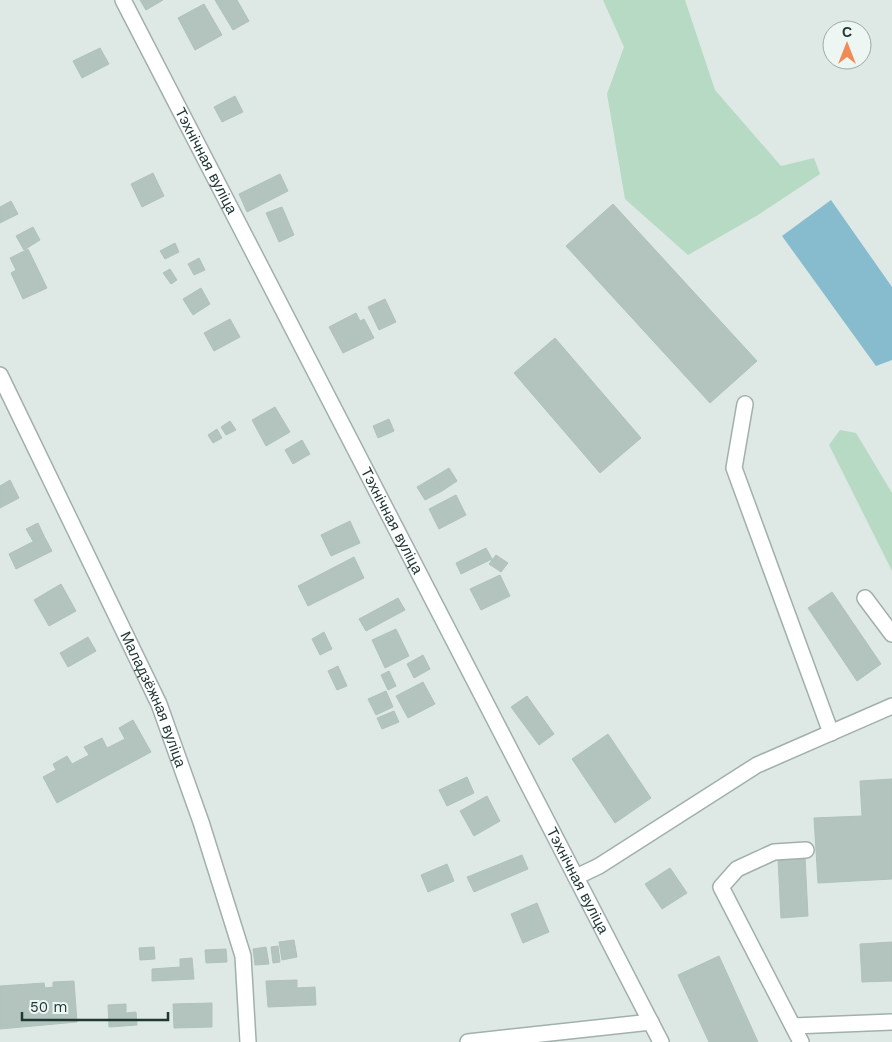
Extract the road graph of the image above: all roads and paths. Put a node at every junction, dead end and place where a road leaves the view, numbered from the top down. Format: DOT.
graph roads {
  1 [pos="124,0"];
  2 [pos="0,375"];
  3 [pos="745,404"];
  4 [pos="865,598"];
  5 [pos="892,634"];
  6 [pos="892,706"];
  7 [pos="831,733"];
  8 [pos="806,850"];
  9 [pos="576,877"];
  10 [pos="651,1022"];
  11 [pos="892,1022"];
  12 [pos="793,1026"];
  13 [pos="248,1042"];
  14 [pos="468,1042"];
  15 [pos="661,1042"];
  16 [pos="801,1042"];
  1 -- 9 [label="street, Тэхнічная вуліца"];
  2 -- 13 [label="street, Маладзёжная вуліца"];
  3 -- 7 [label="street"];
  4 -- 5 [label="street"];
  6 -- 7 [label="street"];
  7 -- 9 [label="street"];
  8 -- 12 [label="street"];
  9 -- 10 [label="street, Тэхнічная вуліца"];
  10 -- 14 [label="street"];
  10 -- 15 [label="street, Тэхнічная вуліца"];
  11 -- 12 [label="street"];
  12 -- 16 [label="street"];
}
